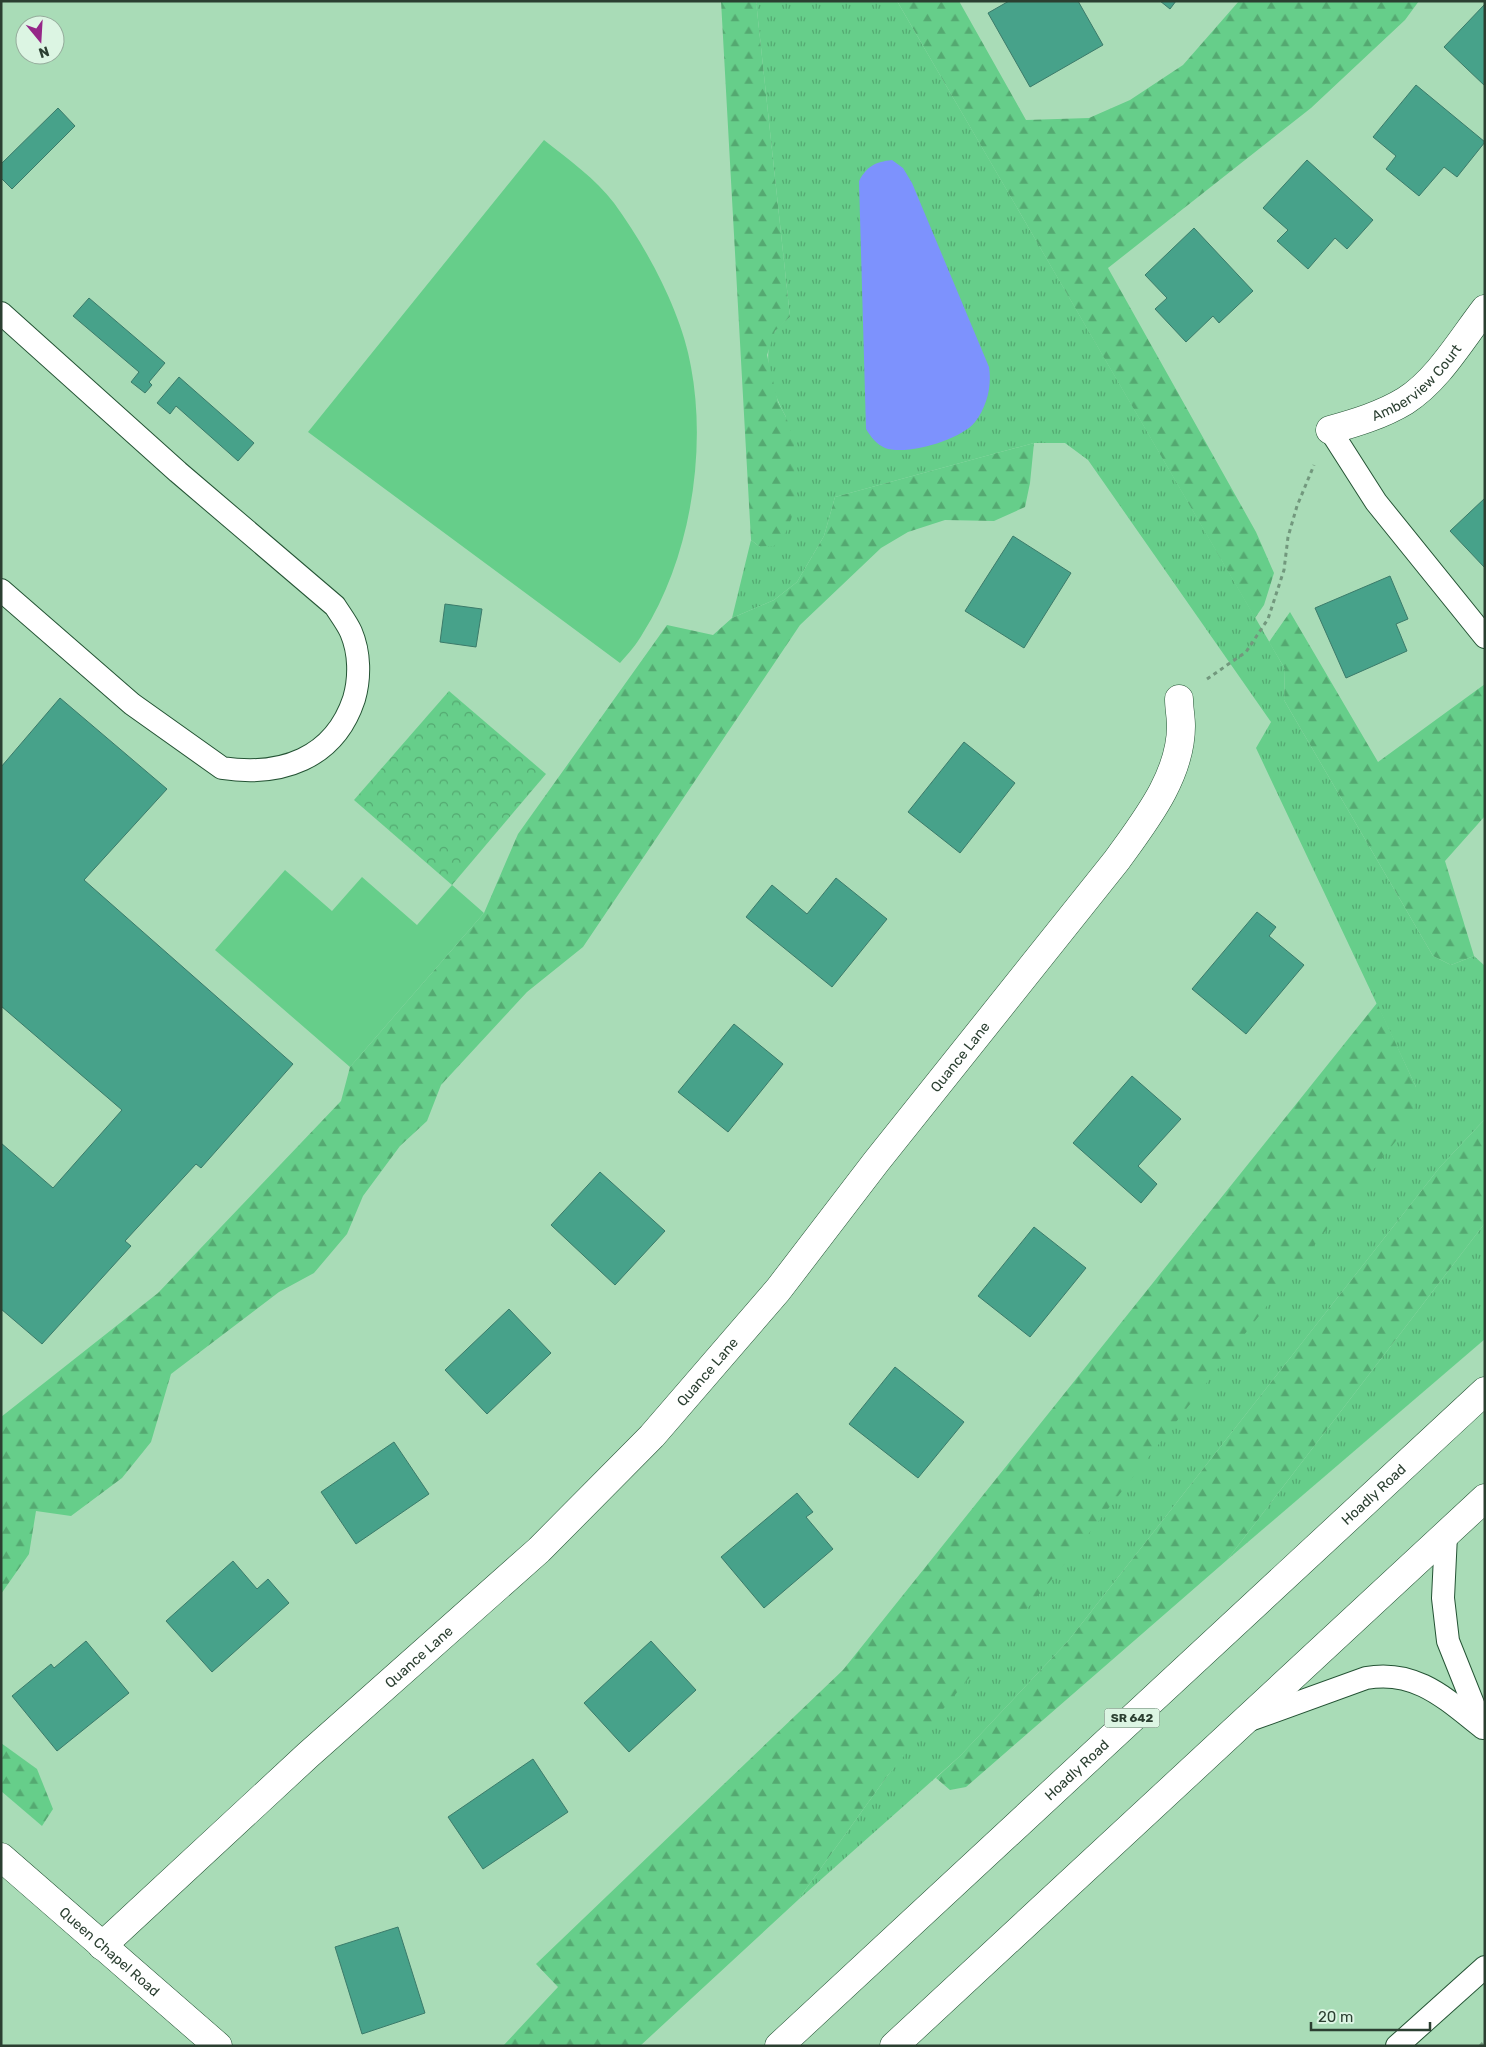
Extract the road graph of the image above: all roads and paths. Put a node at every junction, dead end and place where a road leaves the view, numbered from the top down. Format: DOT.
graph roads {
  1 [pos="1485,309"];
  2 [pos="1,313"];
  3 [pos="1330,430"];
  4 [pos="1,590"];
  5 [pos="1485,637"];
  6 [pos="1178,699"];
  7 [pos="1485,1391"];
  8 [pos="1485,1498"];
  9 [pos="1446,1534"];
  10 [pos="1244,1722"];
  11 [pos="1484,1730"];
  12 [pos="1,1857"];
  13 [pos="102,1946"];
  14 [pos="1485,1967"];
  15 [pos="1485,2041"];
  16 [pos="218,2046"];
  17 [pos="779,2046"];
  18 [pos="894,2046"];
  19 [pos="1397,2046"];
  20 [pos="1480,2046"];
  1 -- 3 [label="street, Amberview Court"];
  2 -- 4 [label="lane"];
  3 -- 5 [label="lane"];
  3 -- 6 [label="path"];
  6 -- 13 [label="street, Quance Lane"];
  7 -- 17 [label="street, Hoadly Road / SR 642"];
  8 -- 9 [label="street"];
  9 -- 10 [label="street"];
  9 -- 11 [label="lane"];
  10 -- 11 [label="lane"];
  10 -- 18 [label="street"];
  12 -- 13 [label="street, Queen Chapel Road"];
  13 -- 16 [label="street, Queen Chapel Road"];
  14 -- 19 [label="lane"];
  15 -- 20 [label="path"];
}
